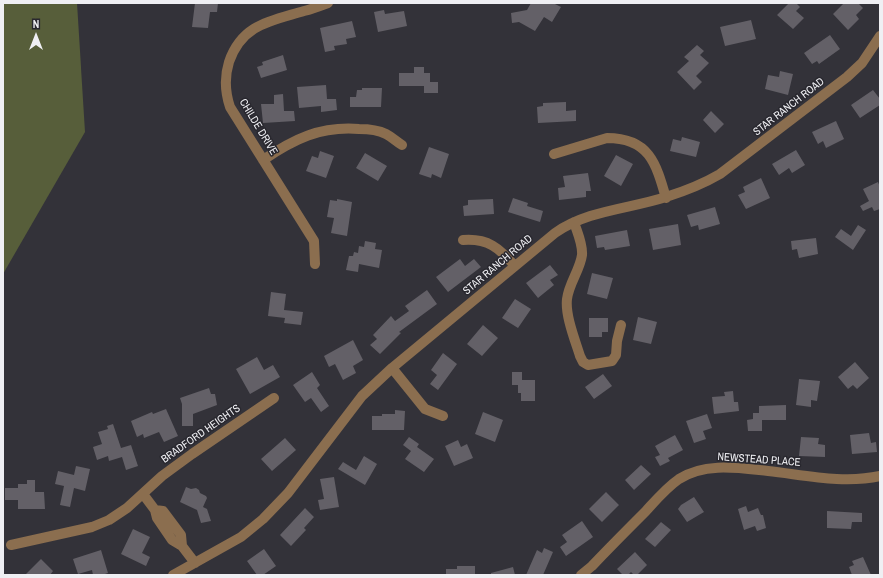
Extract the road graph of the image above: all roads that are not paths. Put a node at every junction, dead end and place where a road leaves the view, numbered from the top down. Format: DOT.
graph roads {
  1 [pos="328,3"];
  2 [pos="304,7"];
  3 [pos="880,36"];
  4 [pos="402,145"];
  5 [pos="554,154"];
  6 [pos="263,160"];
  7 [pos="666,198"];
  8 [pos="574,222"];
  9 [pos="463,240"];
  10 [pos="315,264"];
  11 [pos="515,266"];
  12 [pos="621,325"];
  13 [pos="392,368"];
  14 [pos="274,398"];
  15 [pos="443,416"];
  16 [pos="880,476"];
  17 [pos="143,494"];
  18 [pos="11,545"];
  19 [pos="195,563"];
  20 [pos="173,575"];
  21 [pos="581,575"];
  1 -- 2 [label="street, CHILDE DRIVE"];
  2 -- 6 [label="street, CHILDE DRIVE"];
  3 -- 7 [label="street, STAR RANCH ROAD"];
  4 -- 6 [label="street"];
  5 -- 7 [label="street"];
  6 -- 10 [label="street, CHILDE DRIVE"];
  7 -- 8 [label="street, STAR RANCH ROAD"];
  8 -- 11 [label="street, STAR RANCH ROAD"];
  8 -- 12 [label="street"];
  9 -- 11 [label="street"];
  11 -- 13 [label="street, STAR RANCH ROAD"];
  13 -- 15 [label="street"];
  13 -- 19 [label="street, STAR RANCH ROAD"];
  14 -- 17 [label="street, BRADFORD HEIGHTS"];
  16 -- 21 [label="street, NEWSTEAD PLACE"];
  17 -- 18 [label="street, BRADFORD HEIGHTS"];
  17 -- 19 [label="street"];
  19 -- 20 [label="street, STAR RANCH ROAD"];
}
